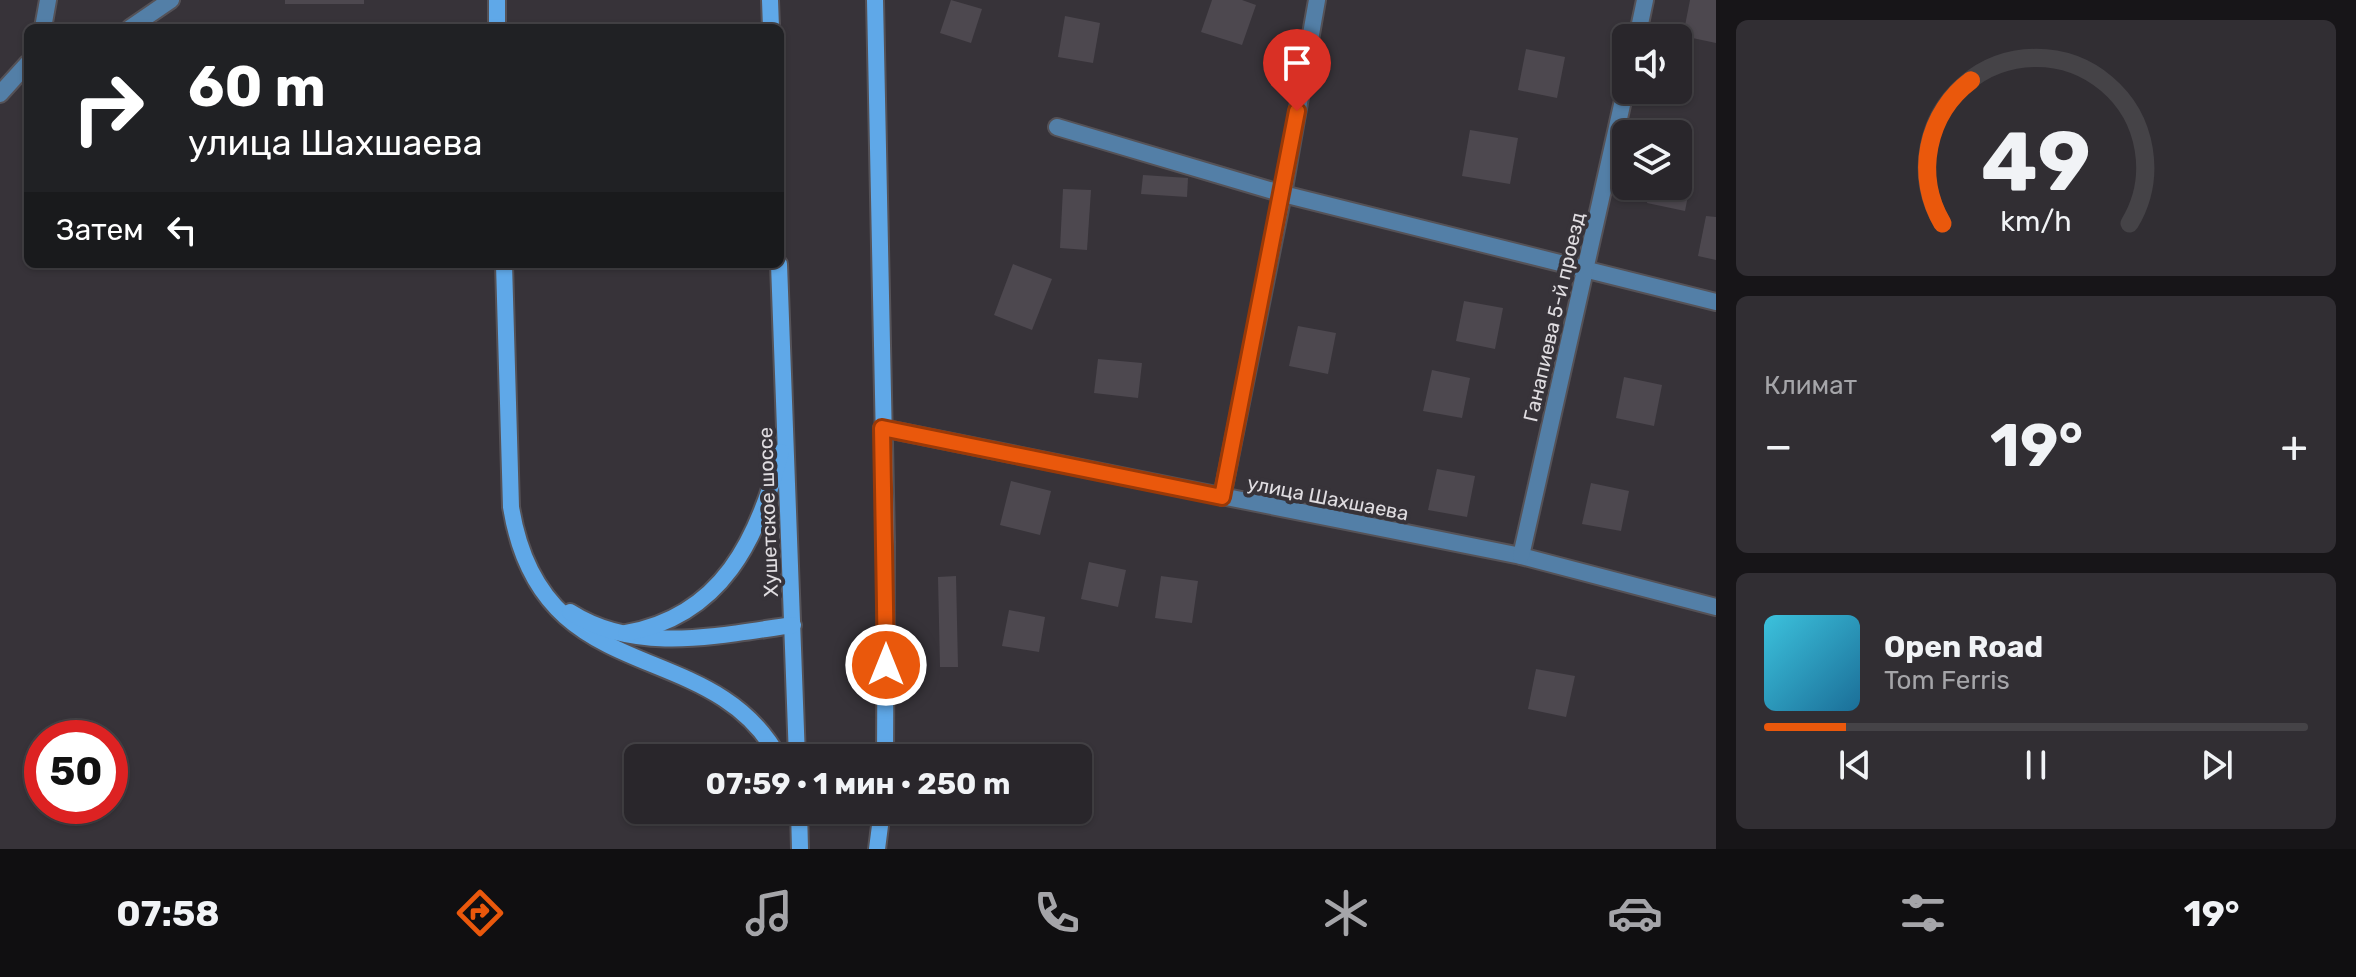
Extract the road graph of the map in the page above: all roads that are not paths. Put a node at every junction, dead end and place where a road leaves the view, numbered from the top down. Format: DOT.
graph roads {
  1 [pos="48,0"];
  2 [pos="171,0"];
  3 [pos="497,0"];
  4 [pos="770,0"];
  5 [pos="875,0"];
  6 [pos="1317,0"];
  7 [pos="1645,0"];
  8 [pos="44,24"];
  9 [pos="136,24"];
  10 [pos="497,24"];
  11 [pos="771,24"];
  12 [pos="1640,24"];
  13 [pos="24,72"];
  14 [pos="0,94"];
  15 [pos="1622,104"];
  16 [pos="1057,127"];
  17 [pos="1283,194"];
  18 [pos="504,268"];
  19 [pos="779,268"];
  20 [pos="1586,270"];
  21 [pos="1716,302"];
  22 [pos="882,428"];
  23 [pos="785,435"];
  24 [pos="1222,497"];
  25 [pos="1521,556"];
  26 [pos="545,595"];
  27 [pos="1716,607"];
  28 [pos="793,625"];
  29 [pos="626,633"];
  30 [pos="770,744"];
  31 [pos="797,744"];
  32 [pos="885,744"];
  33 [pos="799,824"];
  34 [pos="880,824"];
  35 [pos="800,849"];
  36 [pos="877,849"];
  1 -- 8 [label="lane"];
  2 -- 9 [label="lane"];
  3 -- 10 [label="main road"];
  4 -- 11 [label="main road"];
  5 -- 22 [label="main road"];
  6 -- 17 [label="lane"];
  7 -- 12 [label="lane"];
  13 -- 14 [label="lane"];
  15 -- 20 [label="lane, Ганапиева 5-й проезд"];
  16 -- 17 [label="lane"];
  17 -- 20 [label="lane"];
  17 -- 24 [label="lane"];
  18 -- 26 [label="main road"];
  19 -- 23 [label="main road, Хушетское шоссе"];
  20 -- 21 [label="lane"];
  20 -- 25 [label="lane, Ганапиева 5-й проезд"];
  22 -- 24 [label="lane, улица Шахшаева"];
  22 -- 32 [label="main road"];
  23 -- 28 [label="main road, Хушетское шоссе"];
  23 -- 29 [label="main road"];
  24 -- 25 [label="lane, улица Шахшаева"];
  25 -- 27 [label="lane, улица Шахшаева"];
  26 -- 29 [label="main road"];
  26 -- 30 [label="main road"];
  28 -- 29 [label="main road"];
  28 -- 31 [label="main road, Хушетское шоссе"];
  33 -- 35 [label="main road"];
  34 -- 36 [label="main road"];
}
